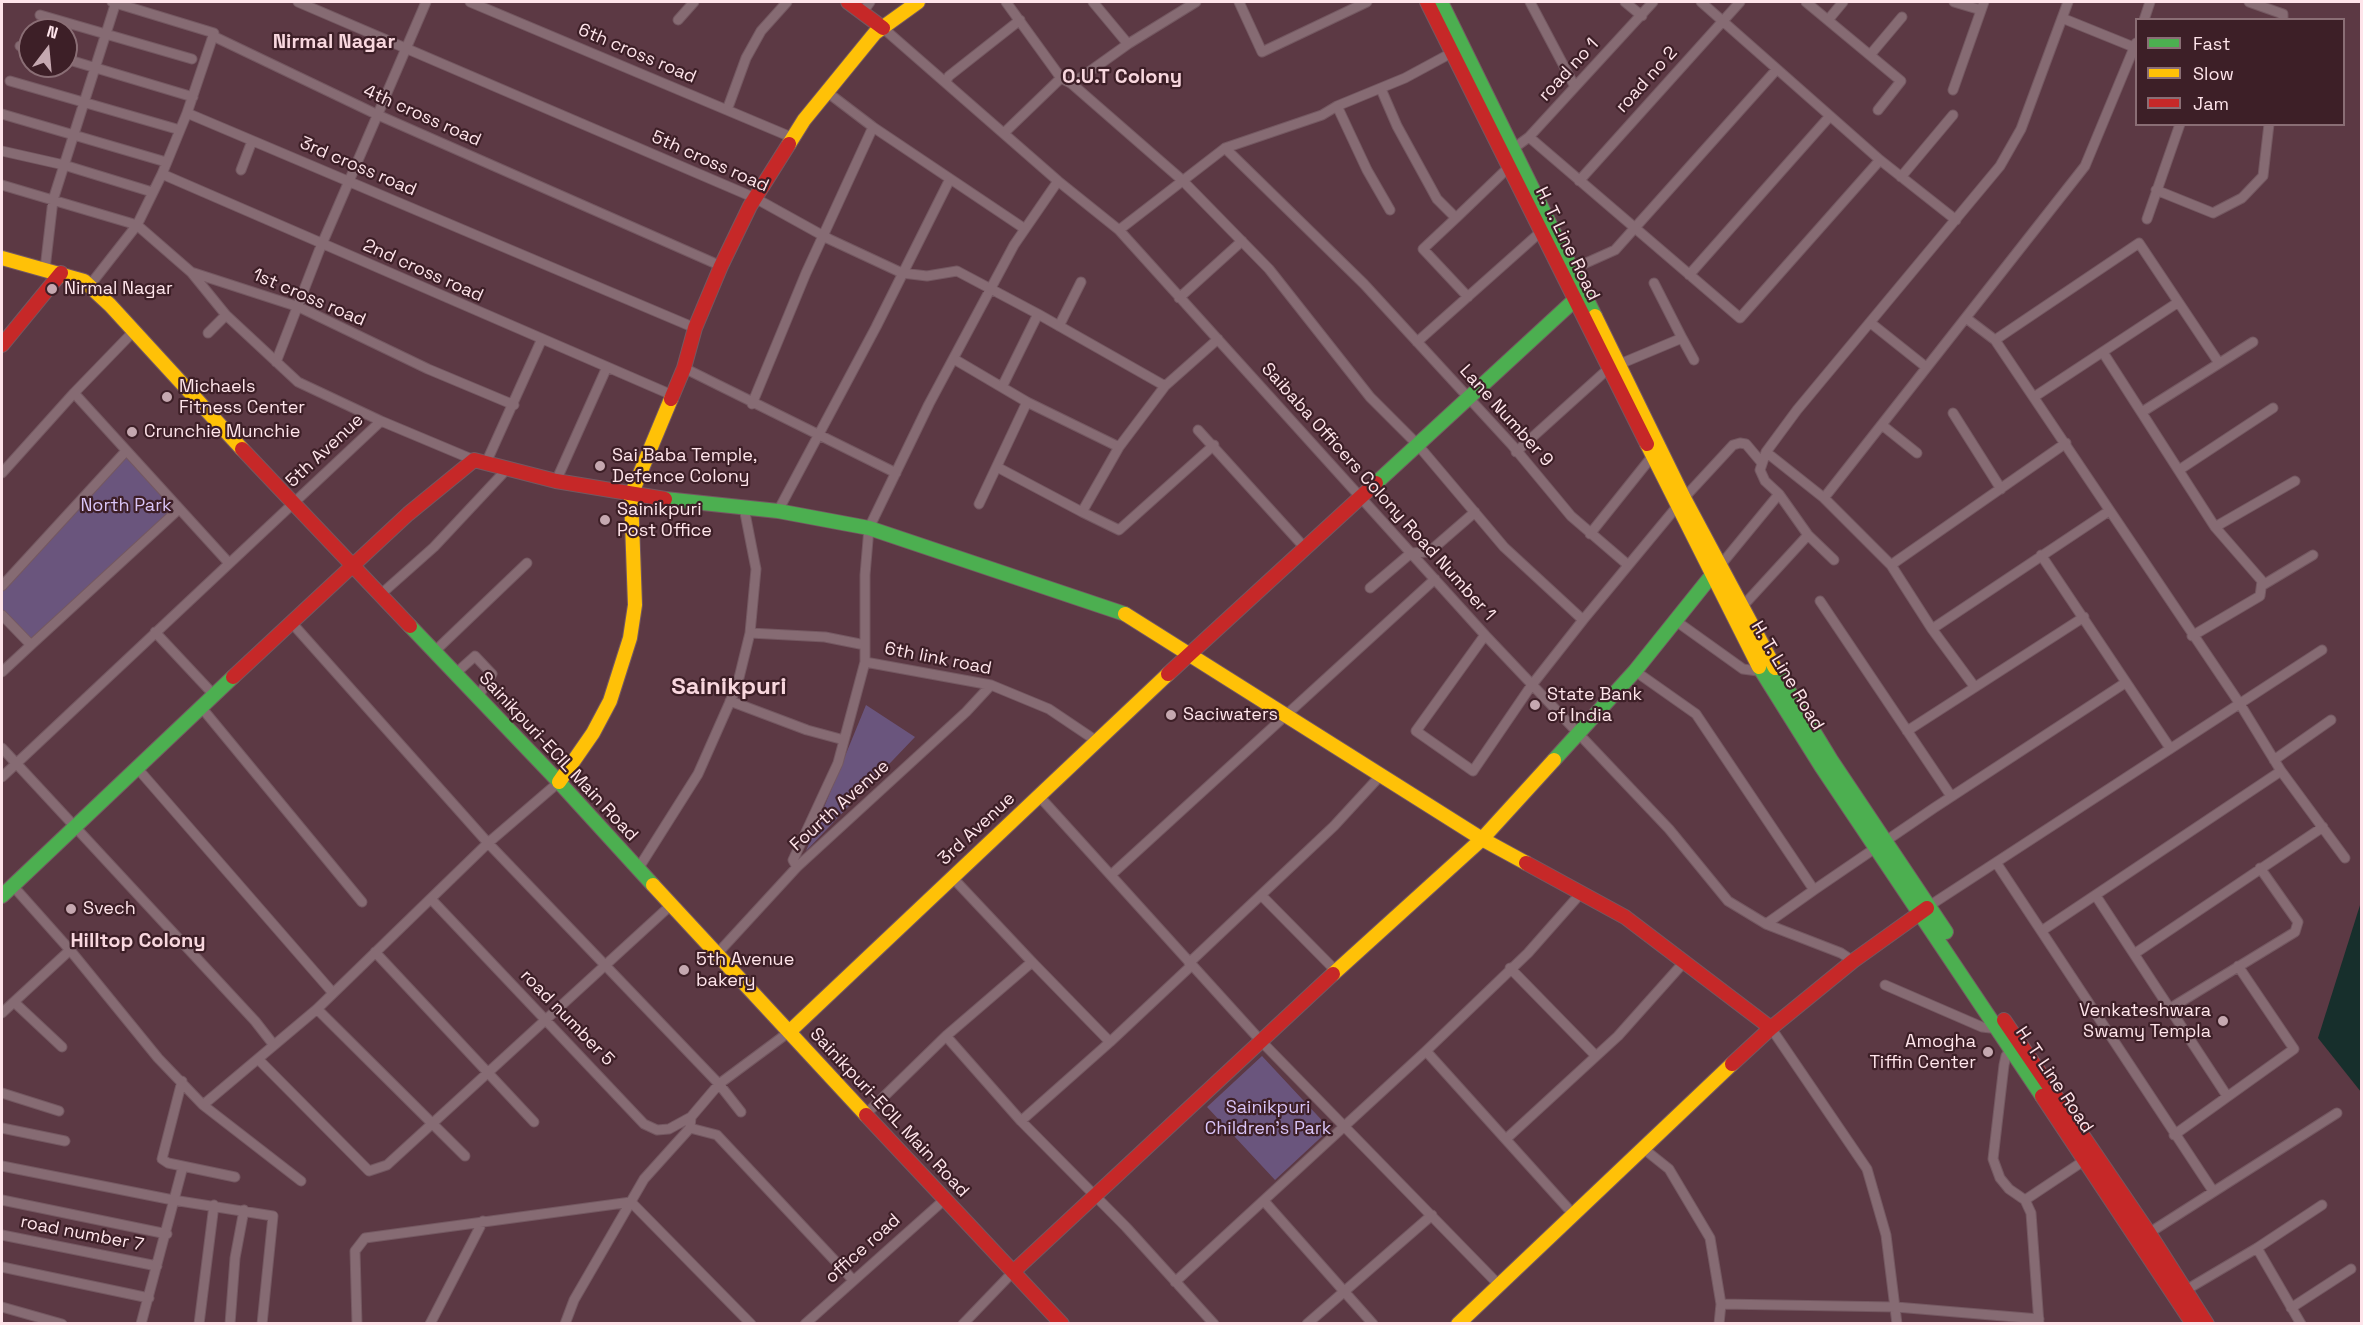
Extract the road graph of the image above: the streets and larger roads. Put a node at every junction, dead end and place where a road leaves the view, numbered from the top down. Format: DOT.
graph roads {
  1 [pos="114,2"];
  2 [pos="298,2"];
  3 [pos="426,2"];
  4 [pos="470,2"];
  5 [pos="694,2"];
  6 [pos="787,2"];
  7 [pos="848,2"];
  8 [pos="918,2"];
  9 [pos="1006,2"];
  10 [pos="1093,2"];
  11 [pos="1196,2"];
  12 [pos="1239,2"];
  13 [pos="1367,2"];
  14 [pos="1427,2"];
  15 [pos="1441,2"];
  16 [pos="1530,2"];
  17 [pos="1626,2"];
  18 [pos="1653,2"];
  19 [pos="1701,2"];
  20 [pos="1740,2"];
  21 [pos="1806,2"];
  22 [pos="1844,2"];
  23 [pos="1954,2"];
  24 [pos="2068,2"];
  25 [pos="2150,2"];
  26 [pos="2249,2"];
  27 [pos="1983,6"];
  28 [pos="866,7"];
  29 [pos="40,15"];
  30 [pos="1642,16"];
  31 [pos="1902,17"];
  32 [pos="2062,18"];
  33 [pos="2145,18"];
  34 [pos="2283,18"];
  35 [pos="678,20"];
  36 [pos="1020,20"];
  37 [pos="1828,20"];
  38 [pos="1723,21"];
  39 [pos="883,28"];
  40 [pos="105,33"];
  41 [pos="213,36"];
  42 [pos="1128,44"];
  43 [pos="2135,46"];
  44 [pos="2135,48"];
  45 [pos="407,49"];
  46 [pos="1457,49"];
  47 [pos="1870,55"];
  48 [pos="192,59"];
  49 [pos="78,62"];
  50 [pos="94,67"];
  51 [pos="1777,69"];
  52 [pos="1062,78"];
  53 [pos="10,81"];
  54 [pos="946,81"];
  55 [pos="1072,84"];
  56 [pos="1575,87"];
  57 [pos="1381,89"];
  58 [pos="1953,90"];
  59 [pos="827,92"];
  60 [pos="193,97"];
  61 [pos="83,101"];
  62 [pos="1337,106"];
  63 [pos="727,110"];
  64 [pos="1878,110"];
  65 [pos="187,113"];
  66 [pos="2,114"];
  67 [pos="378,115"];
  68 [pos="1953,115"];
  69 [pos="1830,116"];
  70 [pos="2179,126"];
  71 [pos="2269,126"];
  72 [pos="873,127"];
  73 [pos="180,130"];
  74 [pos="1005,132"];
  75 [pos="74,134"];
  76 [pos="791,137"];
  77 [pos="1529,137"];
  78 [pos="252,141"];
  79 [pos="1225,148"];
  80 [pos="2,151"];
  81 [pos="1508,157"];
  82 [pos="1880,160"];
  83 [pos="166,162"];
  84 [pos="64,165"];
  85 [pos="241,170"];
  86 [pos="162,174"];
  87 [pos="1901,177"];
  88 [pos="950,179"];
  89 [pos="1182,180"];
  90 [pos="350,181"];
  91 [pos="1058,181"];
  92 [pos="1579,181"];
  93 [pos="2,185"];
  94 [pos="2156,190"];
  95 [pos="152,192"];
  96 [pos="755,198"];
  97 [pos="53,200"];
  98 [pos="1390,210"];
  99 [pos="1456,218"];
  100 [pos="2147,219"];
  101 [pos="1956,220"];
  102 [pos="137,225"];
  103 [pos="1025,228"];
  104 [pos="1545,228"];
  105 [pos="1635,229"];
  106 [pos="1119,230"];
  107 [pos="823,236"];
  108 [pos="1242,241"];
  109 [pos="322,245"];
  110 [pos="2,258"];
  111 [pos="721,266"];
  112 [pos="45,269"];
  113 [pos="1566,271"];
  114 [pos="191,272"];
  115 [pos="62,273"];
  116 [pos="902,273"];
  117 [pos="1689,275"];
  118 [pos="1081,282"];
  119 [pos="1654,283"];
  120 [pos="90,285"];
  121 [pos="991,289"];
  122 [pos="1578,296"];
  123 [pos="1468,297"];
  124 [pos="1179,298"];
  125 [pos="2178,303"];
  126 [pos="299,307"];
  127 [pos="1038,314"];
  128 [pos="226,315"];
  129 [pos="1966,318"];
  130 [pos="1872,324"];
  131 [pos="1059,326"];
  132 [pos="695,328"];
  133 [pos="134,331"];
  134 [pos="208,333"];
  135 [pos="1218,339"];
  136 [pos="1682,339"];
  137 [pos="1995,340"];
  138 [pos="541,341"];
  139 [pos="1417,342"];
  140 [pos="2253,342"];
  141 [pos="2,345"];
  142 [pos="2104,354"];
  143 [pos="954,359"];
  144 [pos="1694,360"];
  145 [pos="276,362"];
  146 [pos="2219,363"];
  147 [pos="607,367"];
  148 [pos="1613,367"];
  149 [pos="1926,367"];
  150 [pos="684,368"];
  151 [pos="1165,386"];
  152 [pos="1002,387"];
  153 [pos="74,393"];
  154 [pos="672,395"];
  155 [pos="1468,398"];
  156 [pos="2034,398"];
  157 [pos="1027,402"];
  158 [pos="752,404"];
  159 [pos="514,405"];
  160 [pos="2274,408"];
  161 [pos="2142,412"];
  162 [pos="1953,413"];
  163 [pos="381,421"];
  164 [pos="1882,425"];
  165 [pos="1198,430"];
  166 [pos="819,433"];
  167 [pos="2066,443"];
  168 [pos="1417,444"];
  169 [pos="1214,445"];
  170 [pos="1119,447"];
  171 [pos="126,451"];
  172 [pos="1516,452"];
  173 [pos="1655,452"];
  174 [pos="1766,452"];
  175 [pos="1917,453"];
  176 [pos="480,462"];
  177 [pos="1762,462"];
  178 [pos="996,467"];
  179 [pos="2,470"];
  180 [pos="507,470"];
  181 [pos="2179,470"];
  182 [pos="896,472"];
  183 [pos="556,481"];
  184 [pos="2295,481"];
  185 [pos="2001,489"];
  186 [pos="631,495"];
  187 [pos="1779,495"];
  188 [pos="1360,496"];
  189 [pos="1824,498"];
  190 [pos="1680,503"];
  191 [pos="293,504"];
  192 [pos="979,504"];
  193 [pos="744,508"];
  194 [pos="179,509"];
  195 [pos="778,511"];
  196 [pos="1082,512"];
  197 [pos="1474,512"];
  198 [pos="2109,512"];
  199 [pos="2216,527"];
  200 [pos="870,528"];
  201 [pos="1590,534"];
  202 [pos="1808,535"];
  203 [pos="1305,548"];
  204 [pos="1411,553"];
  205 [pos="2041,555"];
  206 [pos="2313,555"];
  207 [pos="1834,560"];
  208 [pos="228,562"];
  209 [pos="526,563"];
  210 [pos="1628,565"];
  211 [pos="1891,565"];
  212 [pos="353,567"];
  213 [pos="1715,571"];
  214 [pos="1435,579"];
  215 [pos="2263,585"];
  216 [pos="2,586"];
  217 [pos="1370,588"];
  218 [pos="380,595"];
  219 [pos="1820,601"];
  220 [pos="1741,608"];
  221 [pos="2,615"];
  222 [pos="2084,616"];
  223 [pos="1583,620"];
  224 [pos="1676,621"];
  225 [pos="291,622"];
  226 [pos="1932,629"];
  227 [pos="155,632"];
  228 [pos="750,633"];
  229 [pos="1485,635"];
  230 [pos="2192,636"];
  231 [pos="31,645"];
  232 [pos="865,645"];
  233 [pos="2322,650"];
  234 [pos="434,652"];
  235 [pos="1190,654"];
  236 [pos="865,662"];
  237 [pos="1635,671"];
  238 [pos="1768,671"];
  239 [pos="2,672"];
  240 [pos="456,673"];
  241 [pos="2125,683"];
  242 [pos="991,685"];
  243 [pos="1532,686"];
  244 [pos="1974,686"];
  245 [pos="214,695"];
  246 [pos="478,697"];
  247 [pos="730,701"];
  248 [pos="2240,704"];
  249 [pos="201,707"];
  250 [pos="1286,716"];
  251 [pos="2331,720"];
  252 [pos="1907,731"];
  253 [pos="1577,734"];
  254 [pos="844,740"];
  255 [pos="1098,742"];
  256 [pos="2,748"];
  257 [pos="2170,748"];
  258 [pos="2274,760"];
  259 [pos="16,764"];
  260 [pos="138,769"];
  261 [pos="2281,771"];
  262 [pos="1380,776"];
  263 [pos="2,777"];
  264 [pos="558,782"];
  265 [pos="1039,795"];
  266 [pos="1951,796"];
  267 [pos="75,827"];
  268 [pos="2323,827"];
  269 [pos="1482,839"];
  270 [pos="488,843"];
  271 [pos="1881,844"];
  272 [pos="2345,858"];
  273 [pos="1997,864"];
  274 [pos="797,867"];
  275 [pos="2260,867"];
  276 [pos="638,869"];
  277 [pos="1111,875"];
  278 [pos="952,877"];
  279 [pos="13,886"];
  280 [pos="1814,890"];
  281 [pos="1581,893"];
  282 [pos="1261,895"];
  283 [pos="2,896"];
  284 [pos="2096,896"];
  285 [pos="431,899"];
  286 [pos="362,902"];
  287 [pos="670,905"];
  288 [pos="1925,909"];
  289 [pos="1766,924"];
  290 [pos="2043,930"];
  291 [pos="70,950"];
  292 [pos="375,952"];
  293 [pos="2134,954"];
  294 [pos="716,955"];
  295 [pos="1685,961"];
  296 [pos="1853,961"];
  297 [pos="1032,962"];
  298 [pos="1190,964"];
  299 [pos="603,965"];
  300 [pos="2238,966"];
  301 [pos="1510,968"];
  302 [pos="1337,972"];
  303 [pos="1885,986"];
  304 [pos="333,993"];
  305 [pos="14,1002"];
  306 [pos="317,1009"];
  307 [pos="2169,1009"];
  308 [pos="2,1013"];
  309 [pos="545,1019"];
  310 [pos="2003,1027"];
  311 [pos="1771,1028"];
  312 [pos="789,1032"];
  313 [pos="946,1036"];
  314 [pos="1260,1040"];
  315 [pos="1110,1042"];
  316 [pos="273,1044"];
  317 [pos="2014,1046"];
  318 [pos="62,1047"];
  319 [pos="1426,1051"];
  320 [pos="1595,1055"];
  321 [pos="258,1059"];
  322 [pos="487,1072"];
  323 [pos="182,1081"];
  324 [pos="719,1084"];
  325 [pos="2,1093"];
  326 [pos="2228,1096"];
  327 [pos="203,1105"];
  328 [pos="59,1111"];
  329 [pos="741,1112"];
  330 [pos="2337,1113"];
  331 [pos="866,1115"];
  332 [pos="691,1117"];
  333 [pos="1021,1121"];
  334 [pos="534,1122"];
  335 [pos="432,1124"];
  336 [pos="1345,1125"];
  337 [pos="2,1128"];
  338 [pos="690,1128"];
  339 [pos="2174,1135"];
  340 [pos="1506,1139"];
  341 [pos="65,1141"];
  342 [pos="1644,1149"];
  343 [pos="465,1156"];
  344 [pos="2090,1157"];
  345 [pos="2,1166"];
  346 [pos="183,1166"];
  347 [pos="235,1177"];
  348 [pos="301,1181"];
  349 [pos="2213,1191"];
  350 [pos="1094,1195"];
  351 [pos="2,1200"];
  352 [pos="173,1200"];
  353 [pos="944,1200"];
  354 [pos="2025,1200"];
  355 [pos="1264,1201"];
  356 [pos="631,1202"];
  357 [pos="213,1205"];
  358 [pos="2322,1205"];
  359 [pos="244,1210"];
  360 [pos="1574,1214"];
  361 [pos="1432,1215"];
  362 [pos="483,1221"];
  363 [pos="2149,1233"];
  364 [pos="166,1234"];
  365 [pos="2,1235"];
  366 [pos="2257,1248"];
  367 [pos="157,1266"];
  368 [pos="2,1267"];
  369 [pos="2351,1269"];
  370 [pos="1013,1272"];
  371 [pos="853,1280"];
  372 [pos="1175,1282"];
  373 [pos="1498,1284"];
  374 [pos="2186,1290"];
  375 [pos="1345,1293"];
  376 [pos="149,1298"];
  377 [pos="1721,1304"];
  378 [pos="2,1307"];
  379 [pos="1896,1307"];
  380 [pos="2290,1308"];
  381 [pos="2039,1321"];
  382 [pos="62,1323"];
  383 [pos="141,1323"];
  384 [pos="199,1323"];
  385 [pos="230,1323"];
  386 [pos="262,1323"];
  387 [pos="357,1323"];
  388 [pos="430,1323"];
  389 [pos="565,1323"];
  390 [pos="751,1323"];
  391 [pos="806,1323"];
  392 [pos="963,1323"];
  393 [pos="1062,1323"];
  394 [pos="1214,1323"];
  395 [pos="1307,1323"];
  396 [pos="1373,1323"];
  397 [pos="1458,1323"];
  398 [pos="1719,1323"];
  399 [pos="1897,1323"];
  400 [pos="2193,1323"];
  401 [pos="2207,1323"];
  402 [pos="2301,1323"];
  1 -- 40 [label="street"];
  1 -- 41 [label="street, 4th cross road"];
  2 -- 45 [label="street, 5th cross road"];
  3 -- 45 [label="street"];
  4 -- 63 [label="street, 6th cross road"];
  5 -- 35 [label="street"];
  6 -- 63 [label="street"];
  7 -- 28 [label="street"];
  8 -- 39 [label="street"];
  9 -- 36 [label="street"];
  10 -- 42 [label="street"];
  11 -- 42 [label="street"];
  12 -- 13 [label="street"];
  14 -- 46 [label="street, H. T. Line Road"];
  15 -- 46 [label="street, H. T. Line Road"];
  16 -- 56 [label="street"];
  17 -- 30 [label="street"];
  18 -- 30 [label="street, road no 1"];
  19 -- 38 [label="street"];
  20 -- 38 [label="street, road no 2"];
  21 -- 37 [label="street"];
  22 -- 37 [label="street"];
  23 -- 27 [label="street"];
  24 -- 32 [label="street"];
  25 -- 33 [label="street"];
  26 -- 34 [label="street"];
  27 -- 58 [label="street"];
  28 -- 39 [label="street"];
  29 -- 40 [label="street"];
  30 -- 56 [label="street, road no 1"];
  31 -- 47 [label="street"];
  32 -- 43 [label="street"];
  32 -- 101 [label="street"];
  36 -- 52 [label="street"];
  36 -- 54 [label="street"];
  37 -- 47 [label="street"];
  38 -- 51 [label="street"];
  38 -- 92 [label="street, road no 2"];
  39 -- 54 [label="street, Saibaba Officers Colony Road Number 1"];
  39 -- 59 [label="street"];
  40 -- 48 [label="street"];
  40 -- 50 [label="street"];
  41 -- 60 [label="street"];
  41 -- 67 [label="street, 4th cross road"];
  42 -- 55 [label="street"];
  44 -- 129 [label="street"];
  45 -- 67 [label="street"];
  45 -- 96 [label="street, 5th cross road"];
  46 -- 57 [label="street"];
  46 -- 81 [label="street, H. T. Line Road"];
  47 -- 64 [label="street"];
  49 -- 50 [label="street"];
  50 -- 60 [label="street"];
  50 -- 61 [label="street"];
  51 -- 69 [label="street"];
  51 -- 105 [label="street"];
  52 -- 55 [label="street"];
  52 -- 74 [label="street"];
  53 -- 61 [label="street"];
  54 -- 74 [label="street, Saibaba Officers Colony Road Number 1"];
  55 -- 89 [label="street"];
  56 -- 77 [label="street, road no 1"];
  57 -- 62 [label="street"];
  57 -- 99 [label="street"];
  59 -- 72 [label="street"];
  59 -- 76 [label="street"];
  60 -- 65 [label="street"];
  61 -- 73 [label="street"];
  61 -- 75 [label="street"];
  62 -- 79 [label="street"];
  62 -- 98 [label="street"];
  63 -- 76 [label="street, 6th cross road"];
  65 -- 73 [label="street"];
  65 -- 78 [label="street, 3rd cross road"];
  66 -- 75 [label="street"];
  67 -- 90 [label="street"];
  67 -- 111 [label="street, 4th cross road"];
  68 -- 87 [label="street"];
  69 -- 82 [label="street"];
  69 -- 117 [label="street"];
  70 -- 94 [label="street"];
  71 -- 94 [label="street"];
  72 -- 88 [label="street"];
  72 -- 107 [label="street"];
  73 -- 83 [label="street"];
  74 -- 91 [label="street, Saibaba Officers Colony Road Number 1"];
  75 -- 83 [label="street"];
  75 -- 84 [label="street"];
  76 -- 96 [label="street"];
  77 -- 81 [label="street, road no 1"];
  77 -- 92 [label="street"];
  78 -- 85 [label="street"];
  78 -- 90 [label="street, 3rd cross road"];
  79 -- 89 [label="street"];
  79 -- 139 [label="street, Lane Number 9"];
  80 -- 84 [label="street"];
  81 -- 99 [label="street, road no 1"];
  81 -- 104 [label="street, H. T. Line Road"];
  82 -- 87 [label="street"];
  82 -- 117 [label="street"];
  83 -- 86 [label="street"];
  84 -- 95 [label="street"];
  84 -- 97 [label="street"];
  86 -- 95 [label="street"];
  86 -- 109 [label="street, 2nd cross road"];
  87 -- 101 [label="street"];
  88 -- 103 [label="street"];
  88 -- 116 [label="street"];
  89 -- 106 [label="street"];
  89 -- 108 [label="street"];
  90 -- 109 [label="street"];
  90 -- 132 [label="street, 3rd cross road"];
  91 -- 103 [label="street"];
  91 -- 106 [label="street, Saibaba Officers Colony Road Number 1"];
  92 -- 105 [label="street"];
  93 -- 97 [label="street"];
  94 -- 100 [label="street"];
  95 -- 102 [label="street"];
  96 -- 107 [label="street, 5th cross road"];
  96 -- 111 [label="street"];
  97 -- 102 [label="street"];
  97 -- 112 [label="street"];
  99 -- 123 [label="street, road no 1"];
  101 -- 130 [label="street"];
  102 -- 114 [label="street, 1st cross road"];
  102 -- 120 [label="street"];
  103 -- 121 [label="street"];
  104 -- 113 [label="street, H. T. Line Road"];
  104 -- 123 [label="street"];
  105 -- 113 [label="street"];
  105 -- 117 [label="street"];
  106 -- 124 [label="street, Saibaba Officers Colony Road Number 1"];
  107 -- 116 [label="street, 5th cross road"];
  107 -- 158 [label="street"];
  108 -- 124 [label="street"];
  108 -- 168 [label="street"];
  109 -- 126 [label="street"];
  109 -- 138 [label="street, 2nd cross road"];
  110 -- 112 [label="street, Sainikpuri-ECIL Main Road"];
  111 -- 132 [label="street"];
  112 -- 115 [label="street, Sainikpuri-ECIL Main Road"];
  113 -- 122 [label="street, H. T. Line Road"];
  114 -- 126 [label="street, 1st cross road"];
  114 -- 128 [label="street"];
  115 -- 120 [label="street, Sainikpuri-ECIL Main Road"];
  115 -- 141 [label="street"];
  116 -- 121 [label="street, 5th cross road"];
  116 -- 166 [label="street"];
  118 -- 131 [label="street"];
  119 -- 136 [label="street"];
  120 -- 133 [label="street, Sainikpuri-ECIL Main Road"];
  121 -- 127 [label="street, 5th cross road"];
  121 -- 143 [label="street"];
  122 -- 148 [label="street, H. T. Line Road"];
  122 -- 155 [label="street, 3rd Avenue"];
  123 -- 139 [label="street"];
  124 -- 135 [label="street, Saibaba Officers Colony Road Number 1"];
  125 -- 137 [label="street"];
  125 -- 142 [label="street"];
  125 -- 146 [label="street"];
  126 -- 145 [label="street"];
  126 -- 159 [label="street, 1st cross road"];
  127 -- 131 [label="street, 5th cross road"];
  127 -- 152 [label="street"];
  128 -- 134 [label="street"];
  128 -- 145 [label="street"];
  129 -- 137 [label="street"];
  129 -- 149 [label="street"];
  130 -- 149 [label="street"];
  130 -- 174 [label="street"];
  131 -- 151 [label="street, 5th cross road"];
  132 -- 150 [label="street"];
  133 -- 153 [label="street"];
  133 -- 191 [label="street, Sainikpuri-ECIL Main Road"];
  135 -- 151 [label="street"];
  135 -- 188 [label="street, Saibaba Officers Colony Road Number 1"];
  136 -- 144 [label="street"];
  136 -- 148 [label="street"];
  137 -- 156 [label="street"];
  138 -- 147 [label="street, 2nd cross road"];
  138 -- 159 [label="street"];
  139 -- 155 [label="street, Lane Number 9"];
  140 -- 146 [label="street"];
  142 -- 156 [label="street"];
  142 -- 161 [label="street"];
  143 -- 152 [label="street"];
  143 -- 182 [label="street"];
  145 -- 163 [label="street"];
  146 -- 161 [label="street"];
  147 -- 154 [label="street, 2nd cross road"];
  147 -- 183 [label="street"];
  148 -- 172 [label="street"];
  148 -- 173 [label="street, H. T. Line Road"];
  149 -- 164 [label="street"];
  150 -- 154 [label="street"];
  150 -- 158 [label="street"];
  151 -- 170 [label="street"];
  152 -- 157 [label="street"];
  153 -- 171 [label="street"];
  153 -- 179 [label="street"];
  154 -- 186 [label="street"];
  155 -- 168 [label="street, 3rd Avenue"];
  155 -- 172 [label="street, Lane Number 9"];
  156 -- 167 [label="street"];
  157 -- 170 [label="street"];
  157 -- 178 [label="street"];
  158 -- 166 [label="street"];
  159 -- 176 [label="street"];
  160 -- 181 [label="street"];
  161 -- 181 [label="street"];
  162 -- 185 [label="street"];
  163 -- 176 [label="street"];
  163 -- 191 [label="street, 5th Avenue"];
  164 -- 175 [label="street"];
  164 -- 189 [label="street"];
  165 -- 169 [label="street"];
  166 -- 182 [label="street"];
  166 -- 195 [label="street"];
  167 -- 185 [label="street"];
  167 -- 198 [label="street"];
  168 -- 188 [label="street, 3rd Avenue"];
  168 -- 197 [label="street"];
  169 -- 196 [label="street"];
  169 -- 203 [label="street"];
  170 -- 196 [label="street"];
  171 -- 194 [label="street"];
  171 -- 216 [label="street"];
  172 -- 201 [label="street, Lane Number 9"];
  173 -- 190 [label="street, H. T. Line Road"];
  173 -- 201 [label="street"];
  174 -- 177 [label="street"];
  174 -- 189 [label="street"];
  176 -- 180 [label="street"];
  176 -- 212 [label="street"];
  177 -- 187 [label="street"];
  177 -- 190 [label="street"];
  178 -- 192 [label="street"];
  178 -- 196 [label="street"];
  180 -- 183 [label="street"];
  180 -- 218 [label="street"];
  181 -- 199 [label="street"];
  182 -- 200 [label="street"];
  183 -- 186 [label="street"];
  184 -- 199 [label="street"];
  185 -- 211 [label="street"];
  186 -- 193 [label="street"];
  186 -- 264 [label="street"];
  187 -- 202 [label="street"];
  187 -- 213 [label="street"];
  188 -- 203 [label="street, 3rd Avenue"];
  188 -- 204 [label="street, Saibaba Officers Colony Road Number 1"];
  189 -- 211 [label="street"];
  190 -- 210 [label="street"];
  190 -- 213 [label="street, H. T. Line Road"];
  191 -- 208 [label="street, 5th Avenue"];
  191 -- 212 [label="street, Sainikpuri-ECIL Main Road"];
  193 -- 195 [label="street"];
  193 -- 228 [label="street"];
  194 -- 208 [label="street"];
  194 -- 231 [label="street"];
  195 -- 200 [label="street"];
  197 -- 204 [label="street"];
  197 -- 223 [label="street"];
  198 -- 205 [label="street"];
  198 -- 230 [label="street"];
  199 -- 215 [label="street"];
  200 -- 232 [label="street"];
  200 -- 235 [label="street"];
  201 -- 210 [label="street, Lane Number 9"];
  202 -- 207 [label="street"];
  202 -- 220 [label="street"];
  203 -- 235 [label="street, 3rd Avenue"];
  204 -- 214 [label="street, Saibaba Officers Colony Road Number 1"];
  204 -- 217 [label="street"];
  205 -- 222 [label="street"];
  205 -- 226 [label="street"];
  206 -- 215 [label="street"];
  208 -- 227 [label="street, 5th Avenue"];
  209 -- 234 [label="street"];
  210 -- 223 [label="street"];
  211 -- 226 [label="street"];
  212 -- 218 [label="street, Sainikpuri-ECIL Main Road"];
  212 -- 225 [label="street"];
  213 -- 220 [label="street, H. T. Line Road"];
  213 -- 224 [label="street"];
  213 -- 238 [label="street, H. T. Line Road"];
  214 -- 229 [label="street, Saibaba Officers Colony Road Number 1"];
  214 -- 250 [label="street"];
  215 -- 230 [label="street"];
  218 -- 234 [label="street, Sainikpuri-ECIL Main Road"];
  219 -- 252 [label="street"];
  220 -- 238 [label="street, H. T. Line Road"];
  221 -- 231 [label="street"];
  222 -- 241 [label="street"];
  222 -- 244 [label="street"];
  223 -- 243 [label="street"];
  224 -- 237 [label="street"];
  224 -- 238 [label="street"];
  225 -- 245 [label="street"];
  225 -- 270 [label="street"];
  226 -- 244 [label="street"];
  227 -- 245 [label="street"];
  227 -- 259 [label="street, 5th Avenue"];
  228 -- 232 [label="street"];
  228 -- 247 [label="street"];
  229 -- 243 [label="street, Saibaba Officers Colony Road Number 1"];
  229 -- 243 [label="street"];
  230 -- 248 [label="street"];
  231 -- 239 [label="street"];
  232 -- 236 [label="street"];
  233 -- 248 [label="street"];
  234 -- 240 [label="street, Sainikpuri-ECIL Main Road"];
  235 -- 250 [label="street"];
  235 -- 255 [label="street, 3rd Avenue"];
  236 -- 242 [label="street, 6th link road"];
  236 -- 254 [label="street"];
  237 -- 253 [label="street"];
  237 -- 280 [label="street"];
  238 -- 271 [label="street, H. T. Line Road"];
  240 -- 246 [label="street, Sainikpuri-ECIL Main Road"];
  240 -- 246 [label="street"];
  241 -- 257 [label="street"];
  241 -- 266 [label="street"];
  242 -- 255 [label="street, 6th link road"];
  242 -- 274 [label="street, Fourth Avenue"];
  243 -- 253 [label="street, Saibaba Officers Colony Road Number 1"];
  244 -- 252 [label="street"];
  245 -- 249 [label="street"];
  246 -- 264 [label="street, Sainikpuri-ECIL Main Road"];
  247 -- 254 [label="street"];
  247 -- 276 [label="street"];
  248 -- 257 [label="street"];
  248 -- 258 [label="street"];
  249 -- 260 [label="street"];
  249 -- 286 [label="street"];
  250 -- 262 [label="street"];
  250 -- 277 [label="street"];
  251 -- 258 [label="street"];
  252 -- 266 [label="street"];
  253 -- 269 [label="street"];
  253 -- 289 [label="street, Saibaba Officers Colony Road Number 1"];
  254 -- 274 [label="street"];
  255 -- 265 [label="street, 3rd Avenue"];
  256 -- 259 [label="street"];
  257 -- 273 [label="street"];
  258 -- 261 [label="street"];
  259 -- 263 [label="street, 5th Avenue"];
  259 -- 267 [label="street"];
  260 -- 267 [label="street"];
  260 -- 304 [label="street"];
  261 -- 268 [label="street"];
  261 -- 284 [label="street"];
  262 -- 269 [label="street"];
  262 -- 282 [label="street"];
  264 -- 270 [label="street"];
  264 -- 276 [label="street, Sainikpuri-ECIL Main Road"];
  265 -- 277 [label="street"];
  265 -- 278 [label="street, 3rd Avenue"];
  266 -- 271 [label="street"];
  267 -- 279 [label="street"];
  267 -- 316 [label="street"];
  268 -- 272 [label="street"];
  268 -- 275 [label="street"];
  269 -- 281 [label="street"];
  269 -- 302 [label="street"];
  270 -- 285 [label="street"];
  270 -- 299 [label="street"];
  271 -- 280 [label="street"];
  271 -- 288 [label="street, H. T. Line Road"];
  273 -- 288 [label="street"];
  273 -- 290 [label="street"];
  274 -- 294 [label="street, Fourth Avenue"];
  275 -- 293 [label="street"];
  275 -- 300 [label="street"];
  276 -- 287 [label="street, Sainikpuri-ECIL Main Road"];
  277 -- 298 [label="street"];
  278 -- 297 [label="street"];
  278 -- 312 [label="street, 3rd Avenue"];
  279 -- 283 [label="street"];
  279 -- 291 [label="street"];
  280 -- 289 [label="street"];
  281 -- 295 [label="street"];
  281 -- 301 [label="street"];
  282 -- 298 [label="street"];
  282 -- 302 [label="street"];
  284 -- 290 [label="street"];
  284 -- 293 [label="street"];
  285 -- 292 [label="street"];
  285 -- 309 [label="street, road number 5"];
  287 -- 294 [label="street, Sainikpuri-ECIL Main Road"];
  287 -- 299 [label="street"];
  288 -- 296 [label="street"];
  288 -- 310 [label="street, H. T. Line Road"];
  289 -- 296 [label="street, Saibaba Officers Colony Road Number 1"];
  290 -- 339 [label="street"];
  291 -- 305 [label="street"];
  291 -- 323 [label="street"];
  292 -- 304 [label="street"];
  292 -- 322 [label="street"];
  293 -- 307 [label="street"];
  294 -- 312 [label="street, Sainikpuri-ECIL Main Road"];
  295 -- 311 [label="street"];
  295 -- 320 [label="street"];
  296 -- 311 [label="street"];
  297 -- 313 [label="street"];
  297 -- 315 [label="street"];
  298 -- 314 [label="street"];
  298 -- 315 [label="street"];
  299 -- 309 [label="street"];
  299 -- 324 [label="street"];
  300 -- 307 [label="street"];
  300 -- 326 [label="street"];
  301 -- 319 [label="street"];
  301 -- 320 [label="street"];
  302 -- 314 [label="street"];
  303 -- 310 [label="street"];
  304 -- 306 [label="street"];
  305 -- 308 [label="street"];
  305 -- 318 [label="street"];
  306 -- 316 [label="street"];
  306 -- 335 [label="street"];
  307 -- 326 [label="street"];
  309 -- 322 [label="street"];
  309 -- 332 [label="street, road number 5"];
  310 -- 317 [label="street, H. T. Line Road"];
  311 -- 342 [label="street"];
  311 -- 379 [label="street"];
  312 -- 324 [label="street"];
  312 -- 331 [label="street, Sainikpuri-ECIL Main Road"];
  313 -- 331 [label="street"];
  313 -- 333 [label="street"];
  314 -- 336 [label="street"];
  314 -- 350 [label="street"];
  315 -- 333 [label="street"];
  316 -- 321 [label="street"];
  317 -- 344 [label="street, H. T. Line Road"];
  317 -- 354 [label="street"];
  319 -- 336 [label="street"];
  319 -- 340 [label="street"];
  320 -- 340 [label="street"];
  321 -- 327 [label="street"];
  321 -- 335 [label="street"];
  322 -- 334 [label="street"];
  322 -- 335 [label="street"];
  323 -- 327 [label="street"];
  323 -- 346 [label="street"];
  324 -- 329 [label="street"];
  324 -- 332 [label="street"];
  325 -- 328 [label="street"];
  326 -- 339 [label="street"];
  327 -- 348 [label="street"];
  330 -- 349 [label="street"];
  331 -- 353 [label="street, Sainikpuri-ECIL Main Road"];
  332 -- 338 [label="street"];
  333 -- 350 [label="street"];
  335 -- 343 [label="street"];
  336 -- 355 [label="street"];
  336 -- 361 [label="street"];
  337 -- 341 [label="street"];
  338 -- 356 [label="street"];
  338 -- 371 [label="street"];
  339 -- 349 [label="street"];
  340 -- 360 [label="street"];
  342 -- 360 [label="street"];
  342 -- 377 [label="street"];
  344 -- 354 [label="street"];
  344 -- 363 [label="street, H. T. Line Road"];
  344 -- 400 [label="street, H. T. Line Road"];
  345 -- 352 [label="street"];
  346 -- 347 [label="street"];
  346 -- 352 [label="street"];
  349 -- 363 [label="street"];
  350 -- 370 [label="street"];
  350 -- 372 [label="street"];
  351 -- 364 [label="street"];
  352 -- 357 [label="street"];
  352 -- 364 [label="street"];
  353 -- 370 [label="street, Sainikpuri-ECIL Main Road"];
  353 -- 371 [label="street, office road"];
  354 -- 381 [label="street"];
  355 -- 372 [label="street"];
  355 -- 375 [label="street"];
  356 -- 362 [label="street"];
  356 -- 389 [label="street"];
  356 -- 390 [label="street"];
  357 -- 359 [label="street"];
  357 -- 384 [label="street"];
  358 -- 366 [label="street"];
  359 -- 385 [label="street"];
  359 -- 386 [label="street"];
  360 -- 373 [label="street"];
  361 -- 373 [label="street"];
  361 -- 375 [label="street"];
  362 -- 387 [label="street"];
  362 -- 388 [label="street"];
  363 -- 374 [label="street, H. T. Line Road"];
  364 -- 367 [label="street"];
  365 -- 367 [label="street, road number 7"];
  366 -- 374 [label="street"];
  366 -- 380 [label="street"];
  367 -- 376 [label="street"];
  368 -- 376 [label="street"];
  369 -- 380 [label="street"];
  370 -- 392 [label="street"];
  370 -- 393 [label="street, Sainikpuri-ECIL Main Road"];
  371 -- 391 [label="street, office road"];
  372 -- 394 [label="street"];
  373 -- 397 [label="street"];
  374 -- 401 [label="street, H. T. Line Road"];
  375 -- 395 [label="street"];
  375 -- 396 [label="street"];
  376 -- 383 [label="street"];
  377 -- 379 [label="street"];
  377 -- 398 [label="street"];
  378 -- 382 [label="street"];
  379 -- 381 [label="street"];
  379 -- 399 [label="street"];
  380 -- 402 [label="street"];
}
